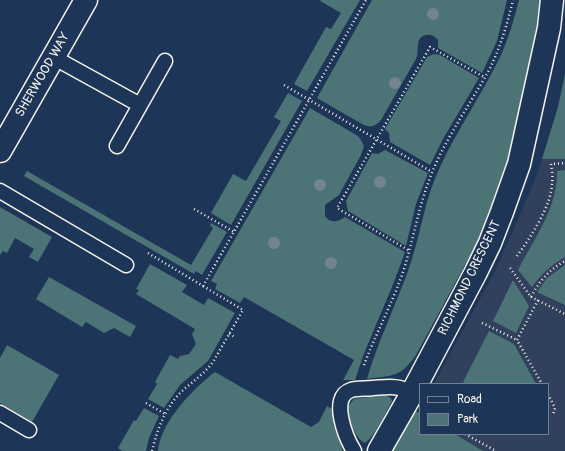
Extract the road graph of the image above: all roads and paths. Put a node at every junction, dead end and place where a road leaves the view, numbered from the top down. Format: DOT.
graph roads {
  1 [pos="86,0"];
  2 [pos="366,0"];
  3 [pos="513,0"];
  4 [pos="552,0"];
  5 [pos="54,57"];
  6 [pos="165,61"];
  7 [pos="484,77"];
  8 [pos="284,85"];
  9 [pos="309,100"];
  10 [pos="140,105"];
  11 [pos="377,139"];
  12 [pos="117,146"];
  13 [pos="0,151"];
  14 [pos="432,172"];
  15 [pos="0,191"];
  16 [pos="194,209"];
  17 [pos="234,232"];
  18 [pos="142,250"];
  19 [pos="408,250"];
  20 [pos="565,261"];
  21 [pos="126,265"];
  22 [pos="510,268"];
  23 [pos="203,286"];
  24 [pos="531,297"];
  25 [pos="538,300"];
  26 [pos="565,314"];
  27 [pos="528,320"];
  28 [pos="531,322"];
  29 [pos="482,323"];
  30 [pos="230,334"];
  31 [pos="235,337"];
  32 [pos="517,340"];
  33 [pos="363,371"];
  34 [pos="541,383"];
  35 [pos="412,393"];
  36 [pos="549,396"];
  37 [pos="146,403"];
  38 [pos="0,413"];
  39 [pos="165,414"];
  40 [pos="554,414"];
  41 [pos="29,430"];
  42 [pos="468,435"];
  43 [pos="152,451"];
  44 [pos="354,451"];
  45 [pos="380,451"];
  46 [pos="496,451"];
  1 -- 5 [label="street, SHERWOOD WAY"];
  2 -- 9 [label="path"];
  3 -- 7 [label="path"];
  4 -- 35 [label="street, RICHMOND CRESCENT"];
  5 -- 10 [label="lane"];
  5 -- 13 [label="street, SHERWOOD WAY"];
  6 -- 10 [label="lane"];
  7 -- 11 [label="path"];
  7 -- 14 [label="path"];
  8 -- 9 [label="path"];
  9 -- 11 [label="path"];
  9 -- 17 [label="path"];
  10 -- 12 [label="lane"];
  11 -- 14 [label="path"];
  11 -- 19 [label="path"];
  14 -- 19 [label="path"];
  15 -- 21 [label="lane"];
  16 -- 17 [label="path"];
  17 -- 23 [label="path"];
  18 -- 23 [label="path"];
  19 -- 33 [label="path"];
  20 -- 24 [label="path"];
  22 -- 24 [label="path"];
  23 -- 30 [label="path"];
  24 -- 25 [label="path"];
  25 -- 26 [label="path"];
  25 -- 27 [label="path"];
  27 -- 28 [label="path"];
  27 -- 32 [label="path"];
  29 -- 32 [label="path"];
  30 -- 31 [label="path"];
  30 -- 39 [label="path"];
  32 -- 34 [label="path"];
  35 -- 44 [label="lane"];
  35 -- 45 [label="street, RICHMOND CRESCENT"];
  36 -- 40 [label="path"];
  37 -- 39 [label="path"];
  38 -- 41 [label="lane"];
  39 -- 43 [label="path"];
  42 -- 46 [label="path"];
}
